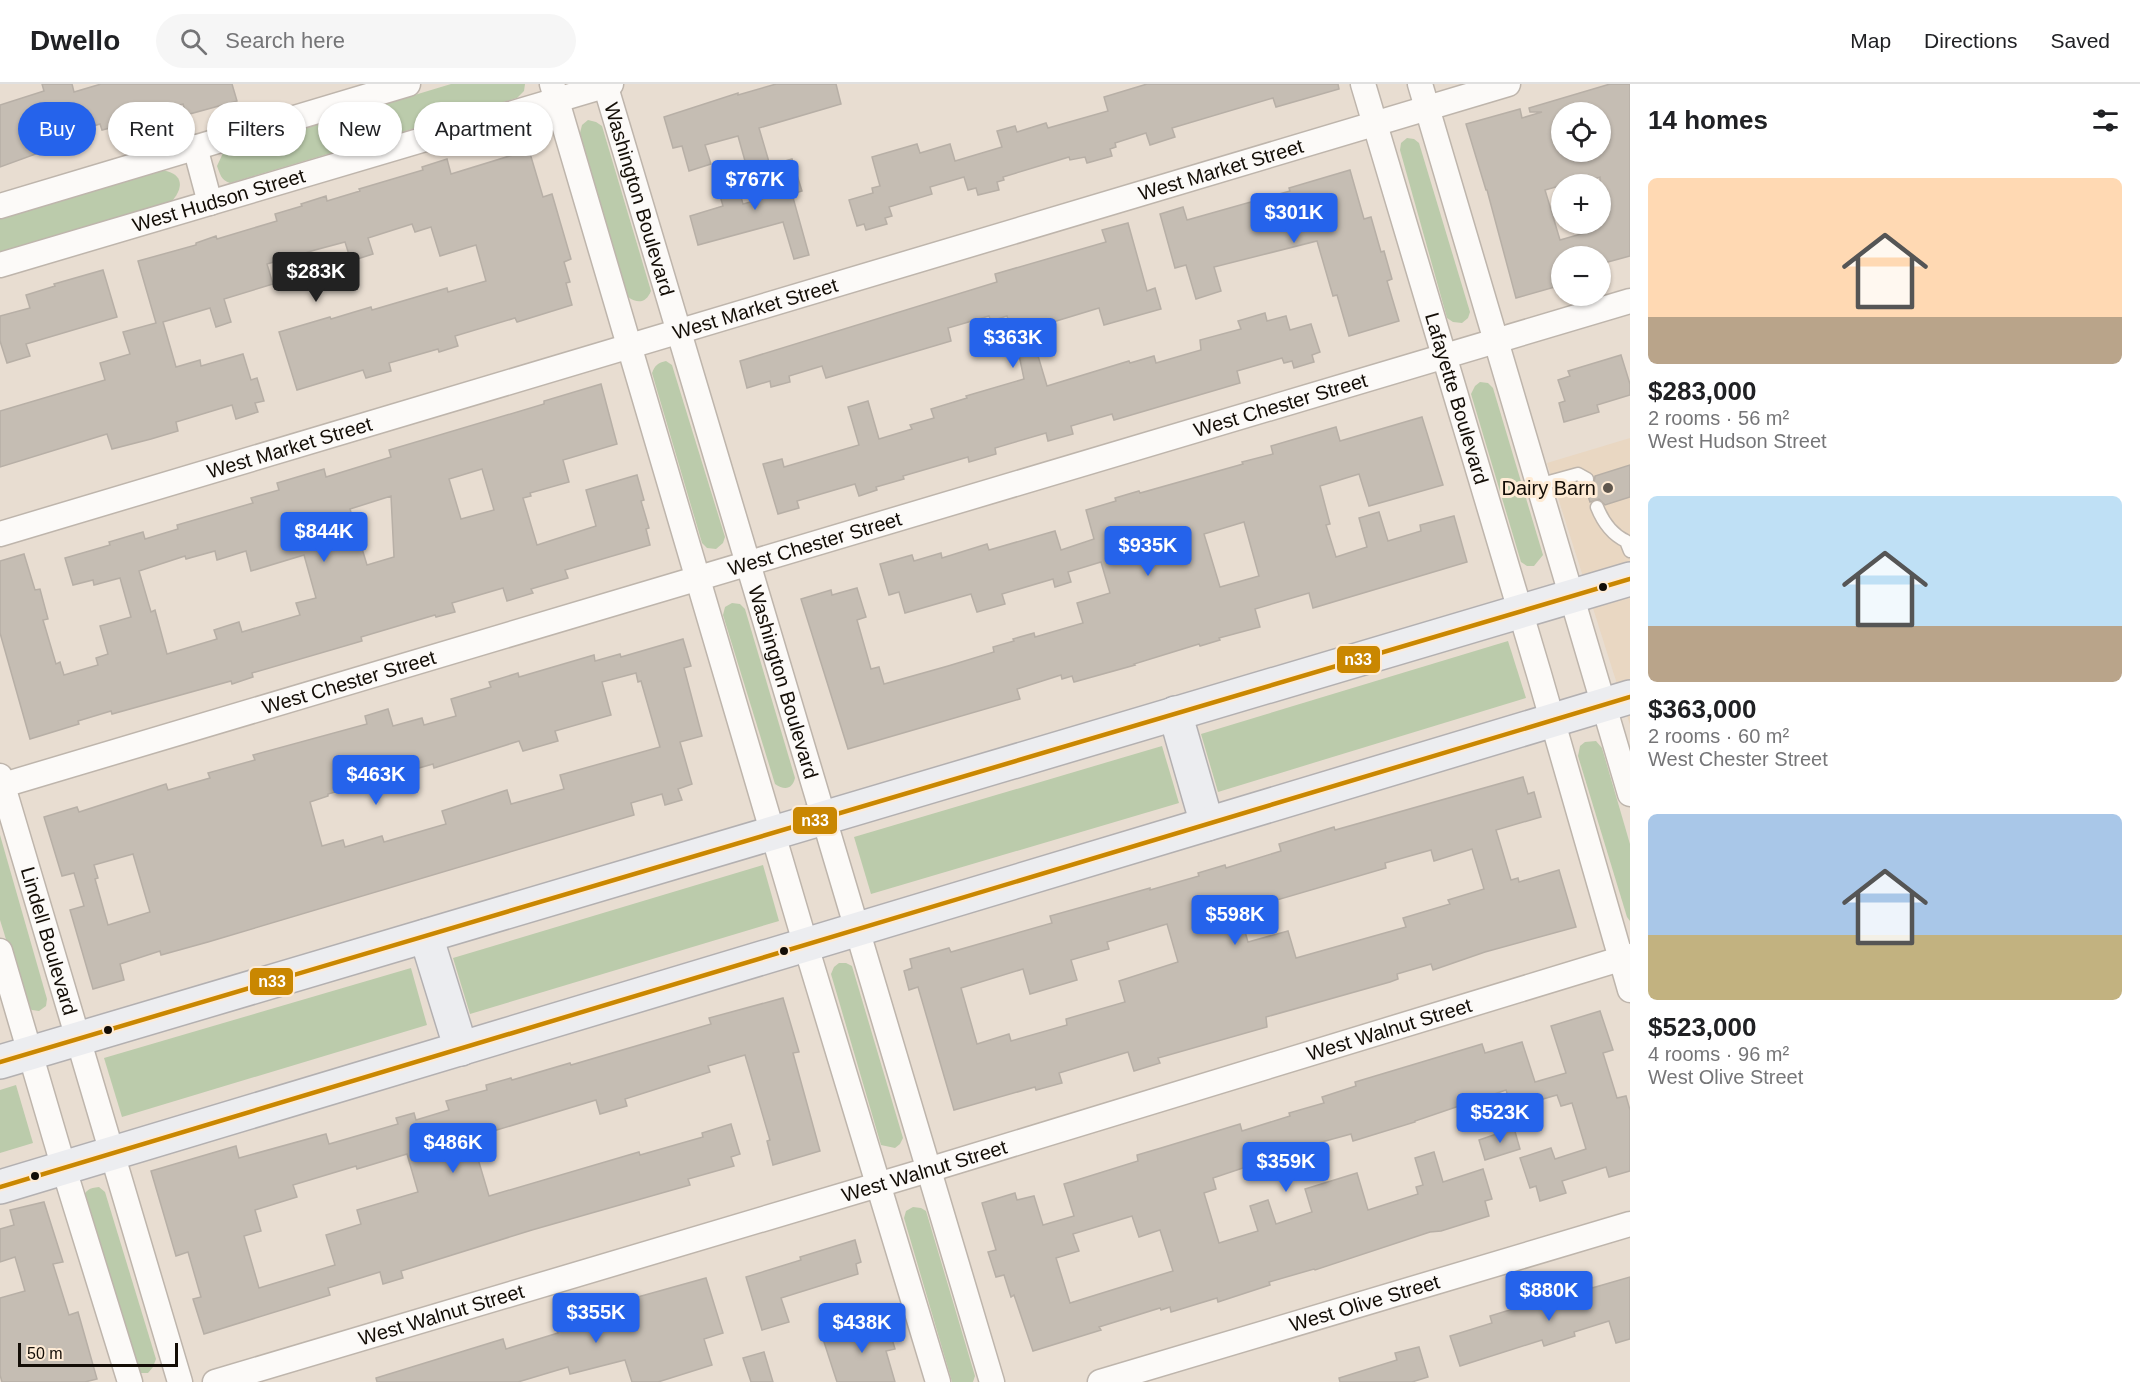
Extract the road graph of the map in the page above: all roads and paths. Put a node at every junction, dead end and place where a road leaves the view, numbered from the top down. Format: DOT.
graph roads {
  1 [pos="408,84"];
  2 [pos="607,84"];
  3 [pos="1363,84"];
  4 [pos="1420,84"];
  5 [pos="1508,84"];
  6 [pos="555,92"];
  7 [pos="1427,108"];
  8 [pos="1375,124"];
  9 [pos="195,147"];
  10 [pos="165,156"];
  11 [pos="210,203"];
  12 [pos="0,206"];
  13 [pos="0,265"];
  14 [pos="1630,302"];
  15 [pos="679,331"];
  16 [pos="1496,341"];
  17 [pos="629,346"];
  18 [pos="1444,357"];
  19 [pos="1587,479"];
  20 [pos="1538,485"];
  21 [pos="1597,507"];
  22 [pos="0,534"];
  23 [pos="1630,551"];
  24 [pos="748,564"];
  25 [pos="698,578"];
  26 [pos="1630,579"];
  27 [pos="1571,596"];
  28 [pos="1520,611"];
  29 [pos="1617,701"];
  30 [pos="1175,713"];
  31 [pos="1553,721"];
  32 [pos="1,782"];
  33 [pos="1630,794"];
  34 [pos="824,818"];
  35 [pos="1207,824"];
  36 [pos="772,833"];
  37 [pos="857,930"];
  38 [pos="426,936"];
  39 [pos="806,946"];
  40 [pos="0,951"];
  41 [pos="1625,958"];
  42 [pos="1630,990"];
  43 [pos="79,1038"];
  44 [pos="461,1049"];
  45 [pos="15,1057"];
  46 [pos="113,1154"];
  47 [pos="64,1168"];
  48 [pos="928,1170"];
  49 [pos="878,1185"];
  50 [pos="0,1187"];
  51 [pos="1630,1224"];
  52 [pos="130,1382"];
  53 [pos="180,1382"];
  54 [pos="215,1382"];
  55 [pos="938,1382"];
  56 [pos="992,1382"];
  57 [pos="1100,1382"];
  1 -- 9 [label="street"];
  2 -- 6 [label="street, West Hudson Street"];
  2 -- 15 [label="street, Washington Boulevard"];
  3 -- 8 [label="street, Lafayette Boulevard"];
  4 -- 7 [label="street"];
  5 -- 7 [label="street, West Market Street"];
  6 -- 11 [label="street, West Hudson Street"];
  6 -- 17 [label="street"];
  7 -- 8 [label="street, West Market Street"];
  7 -- 16 [label="street"];
  8 -- 15 [label="street, West Market Street"];
  8 -- 18 [label="street, Lafayette Boulevard"];
  9 -- 11 [label="street"];
  10 -- 12 [label="street"];
  11 -- 13 [label="street, West Hudson Street"];
  14 -- 16 [label="street, West Chester Street"];
  15 -- 17 [label="street, West Market Street"];
  15 -- 24 [label="street, Washington Boulevard"];
  16 -- 18 [label="street, West Chester Street"];
  16 -- 20 [label="street"];
  17 -- 22 [label="street, West Market Street"];
  17 -- 25 [label="street"];
  18 -- 24 [label="street, West Chester Street"];
  18 -- 28 [label="street, Lafayette Boulevard"];
  19 -- 20 [label="lane"];
  20 -- 27 [label="street"];
  21 -- 23 [label="lane"];
  24 -- 25 [label="street, West Chester Street"];
  24 -- 34 [label="street, Washington Boulevard"];
  25 -- 32 [label="street, West Chester Street"];
  25 -- 36 [label="street"];
  26 -- 27 [label="highway"];
  27 -- 28 [label="highway"];
  27 -- 29 [label="street"];
  28 -- 30 [label="highway"];
  28 -- 31 [label="street, Lafayette Boulevard"];
  29 -- 31 [label="highway"];
  29 -- 33 [label="street"];
  30 -- 34 [label="highway"];
  30 -- 35 [label="highway"];
  31 -- 35 [label="highway"];
  31 -- 41 [label="street, Lafayette Boulevard"];
  32 -- 43 [label="street, Lindell Boulevard"];
  34 -- 36 [label="highway"];
  34 -- 37 [label="street, Washington Boulevard"];
  35 -- 37 [label="highway"];
  36 -- 38 [label="highway"];
  36 -- 39 [label="street"];
  37 -- 39 [label="highway"];
  37 -- 48 [label="street, Washington Boulevard"];
  38 -- 43 [label="highway"];
  38 -- 44 [label="highway"];
  39 -- 44 [label="highway"];
  39 -- 49 [label="street"];
  40 -- 45 [label="street"];
  41 -- 42 [label="street, Lafayette Boulevard"];
  41 -- 48 [label="street, West Walnut Street"];
  43 -- 45 [label="highway"];
  43 -- 46 [label="street, Lindell Boulevard"];
  44 -- 46 [label="highway"];
  45 -- 47 [label="street"];
  46 -- 47 [label="highway"];
  46 -- 53 [label="street, Lindell Boulevard"];
  47 -- 50 [label="highway"];
  47 -- 52 [label="street"];
  48 -- 49 [label="street, West Walnut Street"];
  48 -- 56 [label="street, Washington Boulevard"];
  49 -- 54 [label="street, West Walnut Street"];
  49 -- 55 [label="street"];
  51 -- 57 [label="street, West Olive Street"];
}
